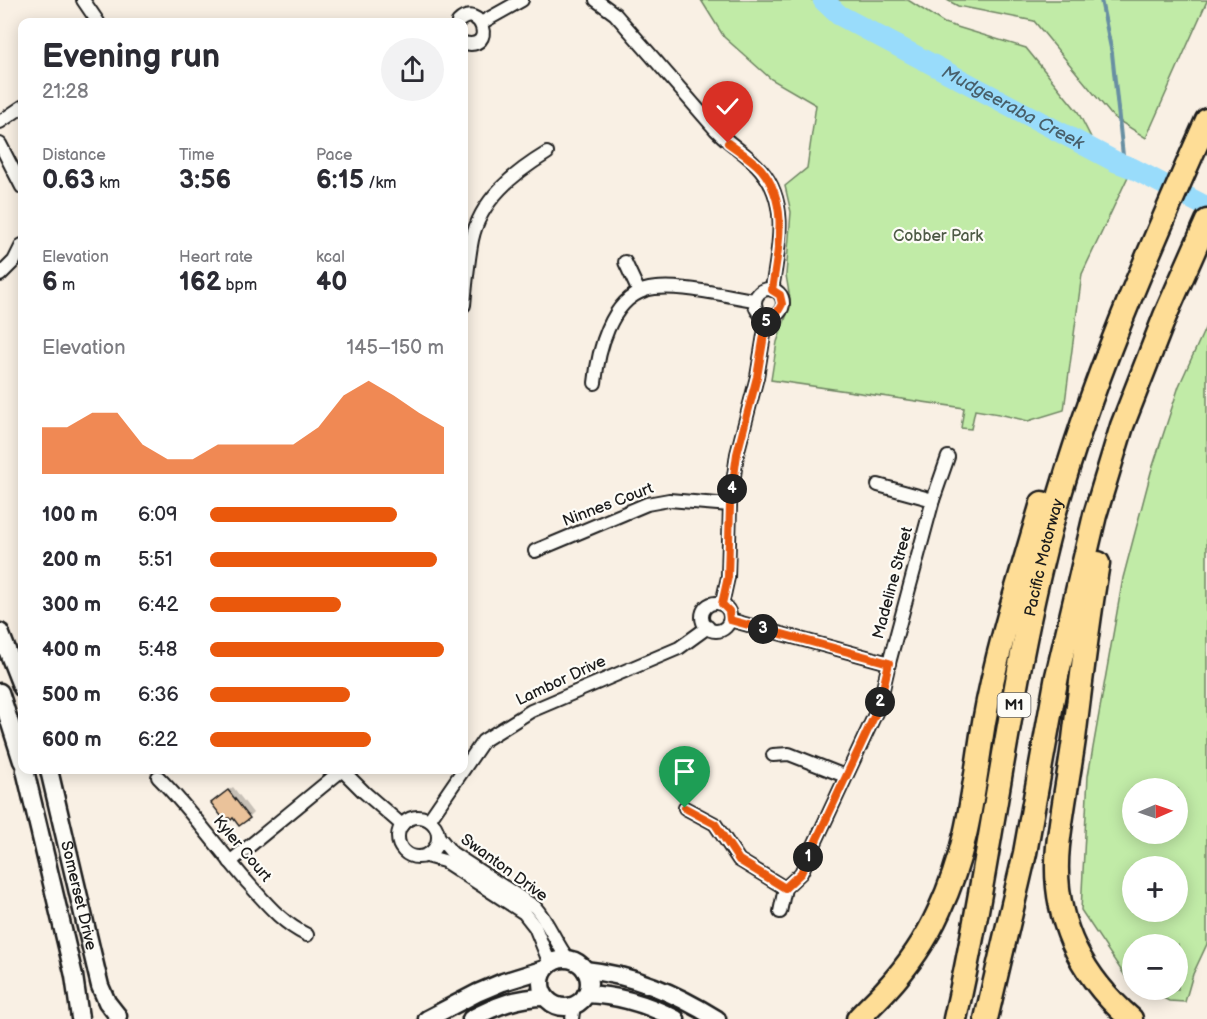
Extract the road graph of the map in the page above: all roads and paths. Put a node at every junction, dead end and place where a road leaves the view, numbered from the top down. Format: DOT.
graph roads {
  1 [pos="83,0"];
  2 [pos="522,0"];
  3 [pos="596,0"];
  4 [pos="95,18"];
  5 [pos="463,18"];
  6 [pos="481,23"];
  7 [pos="468,43"];
  8 [pos="18,110"];
  9 [pos="1207,120"];
  10 [pos="0,122"];
  11 [pos="0,144"];
  12 [pos="547,153"];
  13 [pos="18,179"];
  14 [pos="1203,229"];
  15 [pos="18,253"];
  16 [pos="625,262"];
  17 [pos="468,272"];
  18 [pos="0,275"];
  19 [pos="772,290"];
  20 [pos="639,292"];
  21 [pos="755,300"];
  22 [pos="767,317"];
  23 [pos="595,383"];
  24 [pos="1092,396"];
  25 [pos="948,457"];
  26 [pos="878,485"];
  27 [pos="933,500"];
  28 [pos="730,505"];
  29 [pos="1095,515"];
  30 [pos="535,551"];
  31 [pos="722,604"];
  32 [pos="730,620"];
  33 [pos="708,627"];
  34 [pos="0,632"];
  35 [pos="889,663"];
  36 [pos="18,678"];
  37 [pos="0,692"];
  38 [pos="18,748"];
  39 [pos="773,755"];
  40 [pos="468,763"];
  41 [pos="26,774"];
  42 [pos="50,774"];
  43 [pos="337,774"];
  44 [pos="346,774"];
  45 [pos="460,774"];
  46 [pos="845,776"];
  47 [pos="158,777"];
  48 [pos="685,808"];
  49 [pos="429,820"];
  50 [pos="402,825"];
  51 [pos="438,836"];
  52 [pos="426,856"];
  53 [pos="230,862"];
  54 [pos="785,888"];
  55 [pos="780,912"];
  56 [pos="307,935"];
  57 [pos="568,959"];
  58 [pos="548,966"];
  59 [pos="585,970"];
  60 [pos="1099,989"];
  61 [pos="545,997"];
  62 [pos="577,1006"];
  63 [pos="120,1017"];
  64 [pos="80,1018"];
  65 [pos="428,1019"];
  66 [pos="471,1019"];
  67 [pos="676,1019"];
  68 [pos="717,1019"];
  69 [pos="858,1019"];
  70 [pos="956,1019"];
  71 [pos="986,1019"];
  72 [pos="1111,1019"];
  73 [pos="1131,1019"];
  1 -- 4 [label="street"];
  2 -- 6 [label="street"];
  3 -- 19 [label="street"];
  5 -- 6 [label="street"];
  6 -- 7 [label="street"];
  8 -- 10 [label="street"];
  9 -- 24 [label="highway, Pacific Motorway / M1"];
  11 -- 13 [label="street"];
  12 -- 17 [label="street"];
  14 -- 29 [label="highway, M1"];
  15 -- 18 [label="street"];
  16 -- 20 [label="street"];
  19 -- 21 [label="street"];
  19 -- 22 [label="street"];
  20 -- 21 [label="street"];
  20 -- 23 [label="street"];
  21 -- 22 [label="street"];
  22 -- 28 [label="street"];
  24 -- 69 [label="highway"];
  24 -- 70 [label="highway, Pacific Motorway / M1"];
  25 -- 27 [label="street, Madeline Street"];
  26 -- 27 [label="street"];
  27 -- 35 [label="street, Madeline Street"];
  28 -- 30 [label="street, Ninnes Court"];
  28 -- 31 [label="street"];
  29 -- 60 [label="highway"];
  29 -- 71 [label="highway, M1"];
  31 -- 32 [label="street"];
  31 -- 33 [label="street"];
  32 -- 33 [label="street, Lambor Drive"];
  32 -- 35 [label="street"];
  33 -- 40 [label="street, Lambor Drive"];
  34 -- 36 [label="main road"];
  35 -- 46 [label="street, Madeline Street"];
  37 -- 38 [label="main road"];
  39 -- 46 [label="street"];
  41 -- 64 [label="main road, Somerset Drive"];
  42 -- 63 [label="main road, Somerset Drive"];
  43 -- 53 [label="street"];
  44 -- 50 [label="street"];
  45 -- 49 [label="street, Lambor Drive"];
  46 -- 54 [label="street, Madeline Street"];
  47 -- 53 [label="street, Kyler Court"];
  48 -- 54 [label="street"];
  49 -- 50 [label="street"];
  49 -- 51 [label="street"];
  50 -- 52 [label="street"];
  51 -- 52 [label="street"];
  51 -- 57 [label="street, Swanton Drive"];
  52 -- 58 [label="street, Swanton Drive"];
  53 -- 56 [label="street, Kyler Court"];
  54 -- 55 [label="street, Madeline Street"];
  57 -- 58 [label="main road"];
  57 -- 59 [label="main road"];
  58 -- 61 [label="main road"];
  58 -- 65 [label="main road"];
  59 -- 62 [label="main road"];
  59 -- 68 [label="main road"];
  60 -- 72 [label="highway"];
  60 -- 73 [label="highway"];
  61 -- 62 [label="main road"];
  61 -- 66 [label="main road"];
  62 -- 67 [label="main road"];
  63 -- 64 [label="main road, Somerset Drive"];
}
